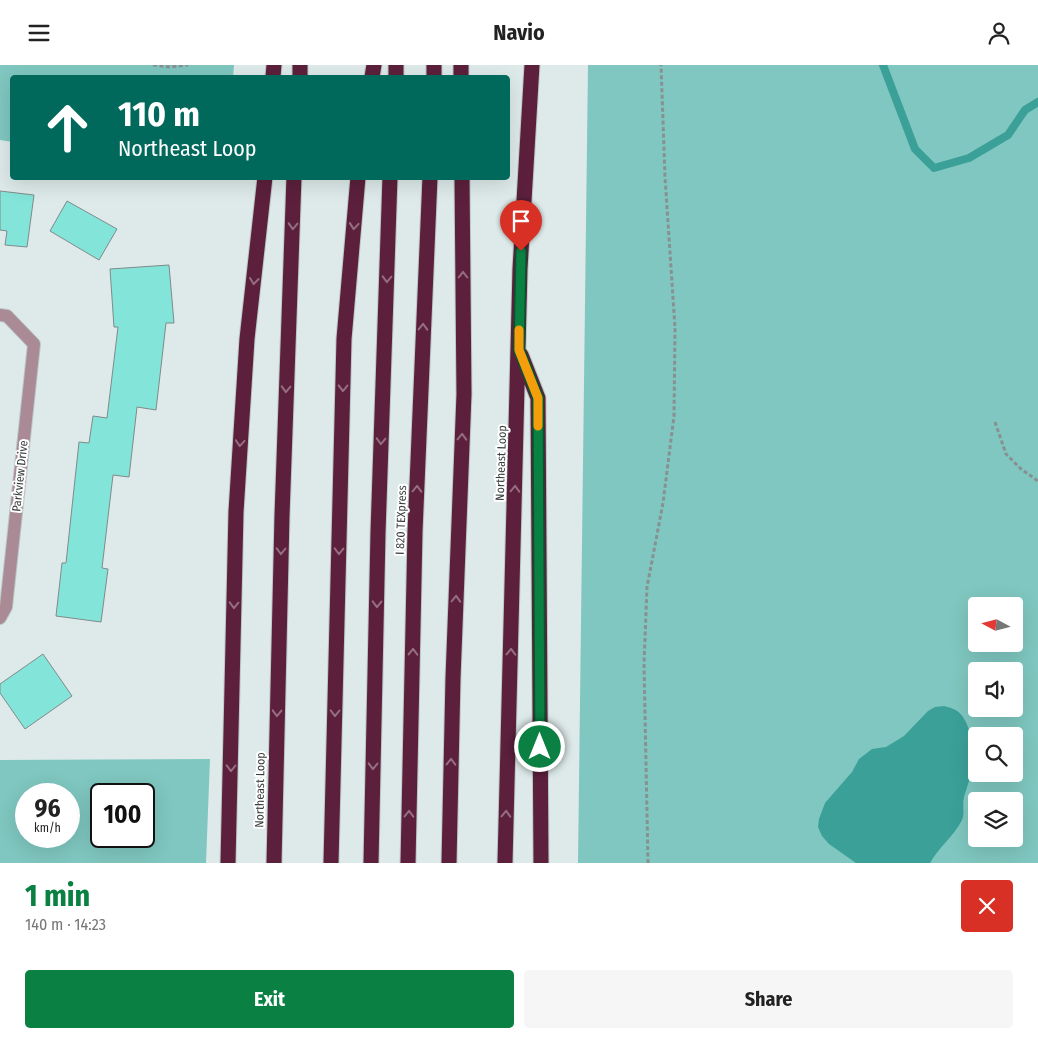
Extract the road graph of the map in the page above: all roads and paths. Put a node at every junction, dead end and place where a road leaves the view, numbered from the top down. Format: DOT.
graph roads {
  1 [pos="153,65"];
  2 [pos="188,65"];
  3 [pos="532,65"];
  4 [pos="661,65"];
  5 [pos="265,180"];
  6 [pos="294,180"];
  7 [pos="358,180"];
  8 [pos="390,180"];
  9 [pos="430,180"];
  10 [pos="462,180"];
  11 [pos="0,315"];
  12 [pos="519,350"];
  13 [pos="995,422"];
  14 [pos="1038,481"];
  15 [pos="0,618"];
  16 [pos="228,863"];
  17 [pos="274,863"];
  18 [pos="331,863"];
  19 [pos="371,863"];
  20 [pos="408,863"];
  21 [pos="449,863"];
  22 [pos="505,863"];
  23 [pos="541,863"];
  24 [pos="648,863"];
  1 -- 2 [label="path"];
  3 -- 12 [label="highway, Northeast Loop"];
  4 -- 24 [label="path"];
  5 -- 16 [label="highway, one-way"];
  6 -- 17 [label="highway, Northeast Loop, one-way"];
  7 -- 18 [label="highway, one-way"];
  8 -- 19 [label="highway, I 820 TEXpress, one-way"];
  20 -- 9 [label="highway, I 820 TEXpress, one-way"];
  21 -- 10 [label="highway, one-way"];
  11 -- 15 [label="street, Parkview Drive"];
  22 -- 12 [label="highway, Northeast Loop, one-way"];
  12 -- 23 [label="highway"];
  13 -- 14 [label="path"];
}
